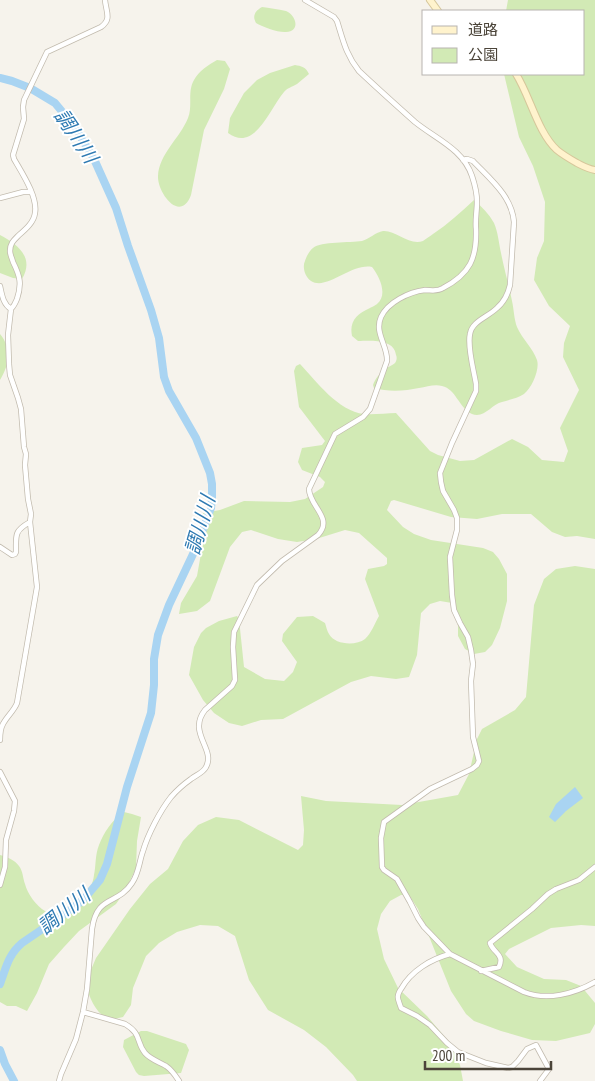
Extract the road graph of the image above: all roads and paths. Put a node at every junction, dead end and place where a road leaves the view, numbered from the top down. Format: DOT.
graph roads {
  1 [pos="105,0"];
  2 [pos="305,0"];
  3 [pos="517,75"];
  4 [pos="463,160"];
  5 [pos="595,170"];
  6 [pos="31,192"];
  7 [pos="0,198"];
  8 [pos="0,286"];
  9 [pos="11,309"];
  10 [pos="30,522"];
  11 [pos="0,548"];
  12 [pos="0,740"];
  13 [pos="0,772"];
  14 [pos="595,867"];
  15 [pos="0,885"];
  16 [pos="450,954"];
  17 [pos="481,971"];
  18 [pos="595,982"];
  19 [pos="83,1012"];
  20 [pos="59,1081"];
  21 [pos="179,1081"];
  22 [pos="540,1081"];
  1 -- 6 [label="street"];
  2 -- 4 [label="street"];
  3 -- 5 [label="main road"];
  4 -- 16 [label="street"];
  4 -- 19 [label="street"];
  6 -- 7 [label="street"];
  6 -- 9 [label="street"];
  8 -- 9 [label="street"];
  9 -- 10 [label="street"];
  10 -- 11 [label="street"];
  10 -- 12 [label="street"];
  13 -- 15 [label="street"];
  14 -- 17 [label="street"];
  16 -- 17 [label="street"];
  16 -- 22 [label="street"];
  17 -- 18 [label="street"];
  19 -- 20 [label="street"];
  19 -- 21 [label="street"];
}
